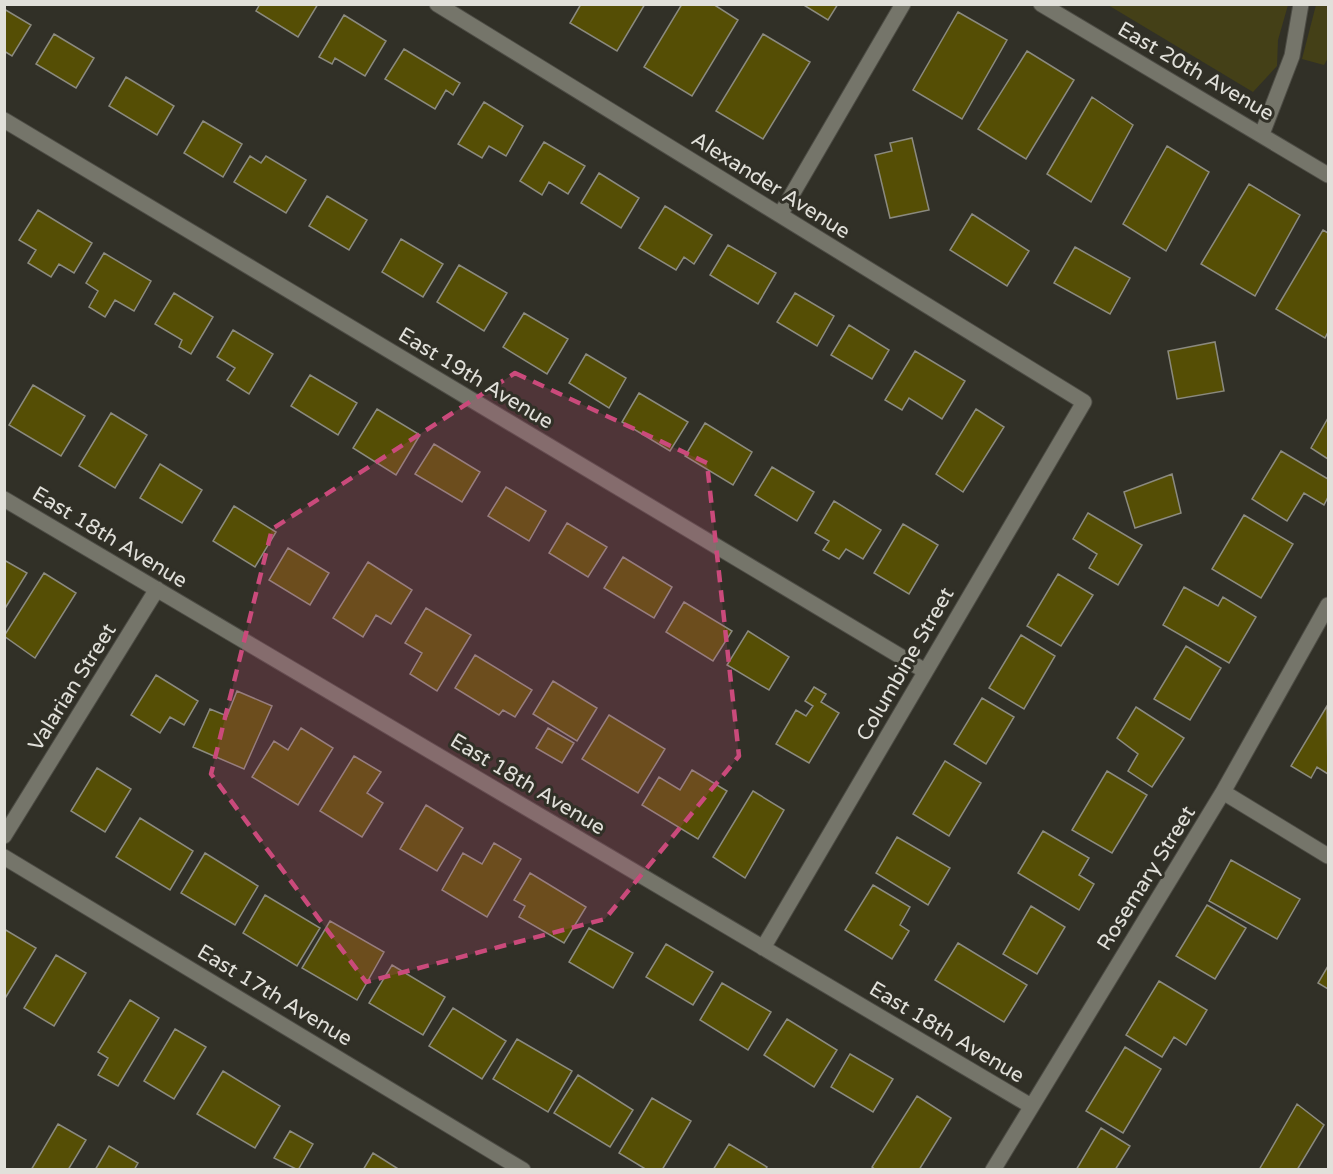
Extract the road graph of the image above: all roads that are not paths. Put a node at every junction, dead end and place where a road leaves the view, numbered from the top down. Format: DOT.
graph roads {
  1 [pos="437,4"];
  2 [pos="903,4"];
  3 [pos="1041,4"];
  4 [pos="1301,4"];
  5 [pos="4,120"];
  6 [pos="1262,134"];
  7 [pos="1329,175"];
  8 [pos="780,215"];
  9 [pos="1084,402"];
  10 [pos="4,499"];
  11 [pos="157,590"];
  12 [pos="1329,605"];
  13 [pos="926,672"];
  14 [pos="1223,792"];
  15 [pos="4,836"];
  16 [pos="1329,856"];
  17 [pos="4,858"];
  18 [pos="763,948"];
  19 [pos="1031,1106"];
  20 [pos="523,1170"];
  21 [pos="993,1170"];
  1 -- 8 [label="street, Alexander Avenue"];
  2 -- 8 [label="street"];
  3 -- 6 [label="street, East 20th Avenue"];
  4 -- 6 [label="street"];
  5 -- 13 [label="street, East 19th Avenue"];
  6 -- 7 [label="street, East 20th Avenue"];
  8 -- 9 [label="street, Alexander Avenue"];
  9 -- 13 [label="street, Columbine Street"];
  10 -- 11 [label="street, East 18th Avenue"];
  11 -- 15 [label="street, Valarian Street"];
  11 -- 18 [label="street, East 18th Avenue"];
  12 -- 14 [label="street, Rosemary Street"];
  13 -- 18 [label="street, Columbine Street"];
  14 -- 16 [label="street"];
  14 -- 19 [label="street, Rosemary Street"];
  17 -- 20 [label="street, East 17th Avenue"];
  18 -- 19 [label="street, East 18th Avenue"];
  19 -- 21 [label="street, Rosemary Street"];
}
